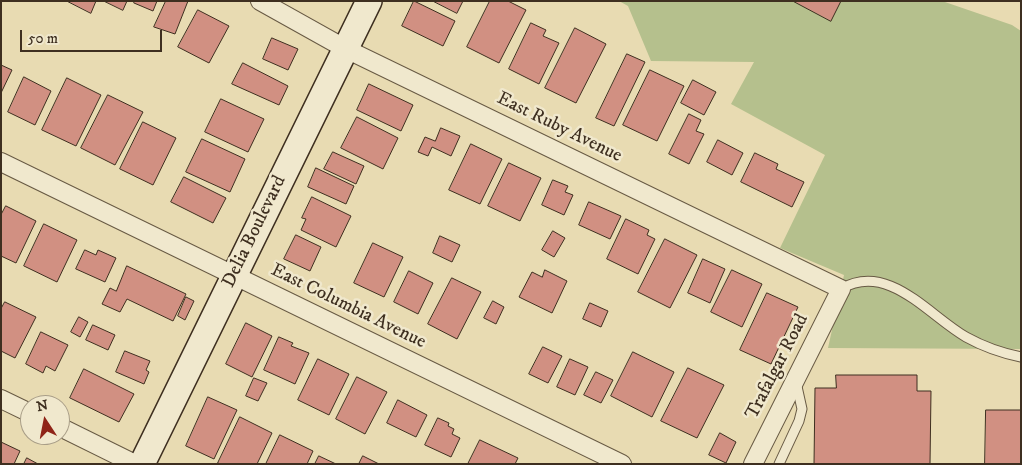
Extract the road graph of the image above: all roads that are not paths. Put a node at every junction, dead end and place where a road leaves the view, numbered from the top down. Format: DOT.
graph roads {
  1 [pos="260,1"];
  2 [pos="369,1"];
  3 [pos="346,49"];
  4 [pos="1,162"];
  5 [pos="234,275"];
  6 [pos="841,289"];
  7 [pos="1021,357"];
  8 [pos="796,379"];
  9 [pos="1,399"];
  10 [pos="20,408"];
  11 [pos="70,432"];
  12 [pos="135,464"];
  13 [pos="142,464"];
  14 [pos="622,464"];
  15 [pos="754,464"];
  16 [pos="779,464"];
  1 -- 3 [label="street, East Ruby Avenue"];
  2 -- 3 [label="street, Delia Boulevard"];
  3 -- 5 [label="street, Delia Boulevard"];
  3 -- 6 [label="street, East Ruby Avenue"];
  4 -- 5 [label="street, East Columbia Avenue"];
  5 -- 13 [label="street, Delia Boulevard"];
  5 -- 14 [label="street, East Columbia Avenue"];
  6 -- 7 [label="lane"];
  6 -- 8 [label="street, Trafalgar Road"];
  8 -- 15 [label="street, Trafalgar Road"];
  8 -- 16 [label="lane"];
  9 -- 10 [label="street"];
  11 -- 12 [label="street"];
}
